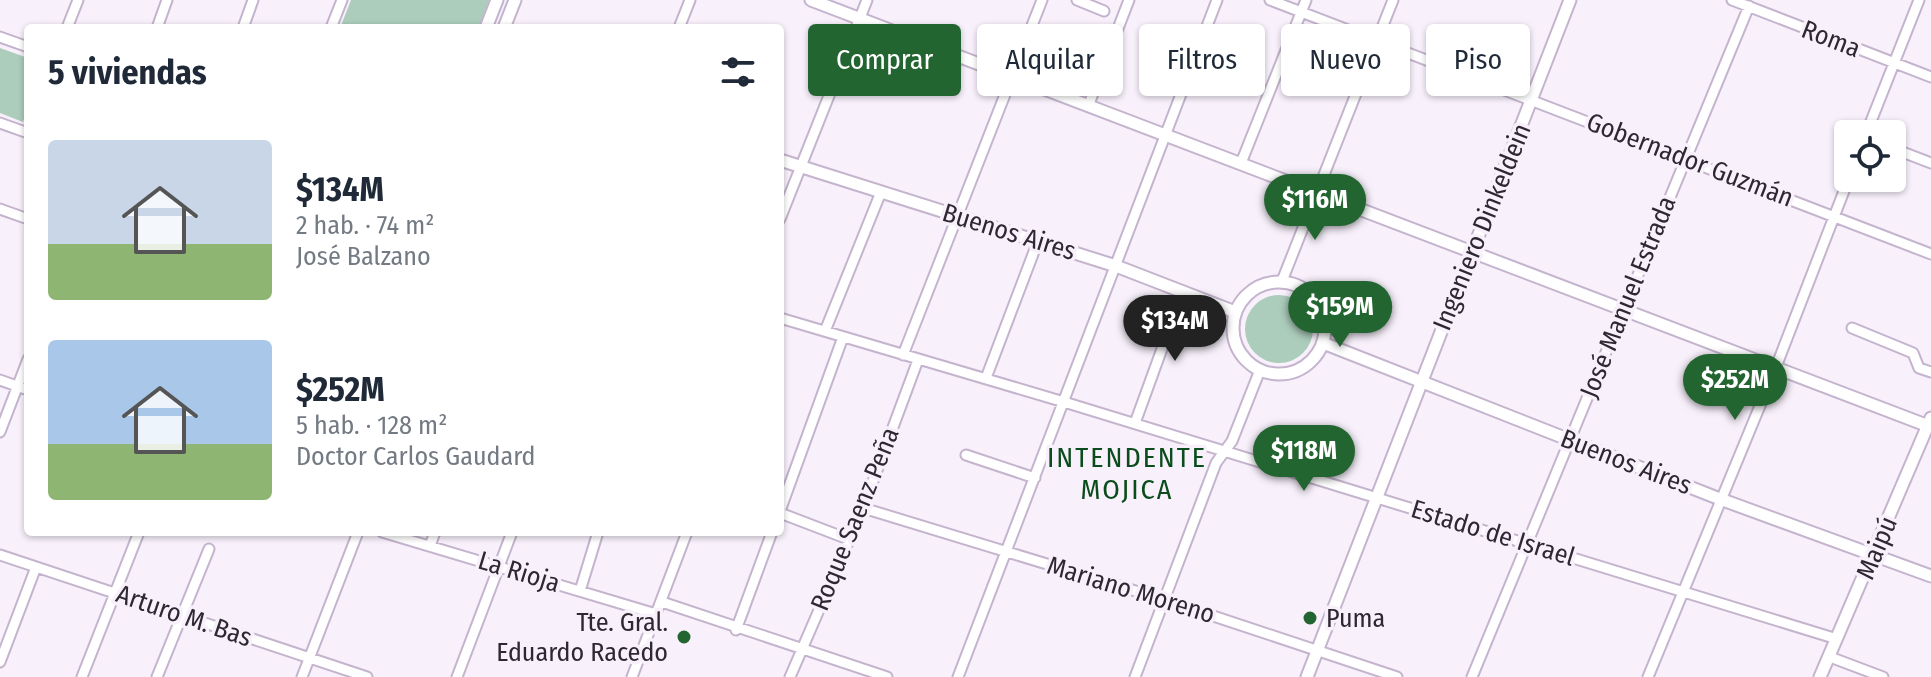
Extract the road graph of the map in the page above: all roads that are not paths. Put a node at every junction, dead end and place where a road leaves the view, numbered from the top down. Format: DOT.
graph roads {
  1 [pos="78,0"];
  2 [pos="167,0"];
  3 [pos="253,0"];
  4 [pos="342,0"];
  5 [pos="497,0"];
  6 [pos="515,0"];
  7 [pos="690,0"];
  8 [pos="811,0"];
  9 [pos="867,0"];
  10 [pos="1042,0"];
  11 [pos="1077,0"];
  12 [pos="1129,0"];
  13 [pos="1217,0"];
  14 [pos="1270,0"];
  15 [pos="1306,0"];
  16 [pos="1393,0"];
  17 [pos="1919,0"];
  18 [pos="1565,2"];
  19 [pos="1741,3"];
  20 [pos="1104,11"];
  21 [pos="1302,12"];
  22 [pos="860,19"];
  23 [pos="69,24"];
  24 [pos="158,24"];
  25 [pos="244,24"];
  26 [pos="333,24"];
  27 [pos="488,24"];
  28 [pos="506,24"];
  29 [pos="681,24"];
  30 [pos="1033,24"];
  31 [pos="1335,24"];
  32 [pos="1384,24"];
  33 [pos="0,37"];
  34 [pos="24,46"];
  35 [pos="1410,52"];
  36 [pos="977,63"];
  37 [pos="1894,63"];
  38 [pos="1931,77"];
  39 [pos="1005,96"];
  40 [pos="1066,96"];
  41 [pos="1355,96"];
  42 [pos="1532,100"];
  43 [pos="1089,104"];
  44 [pos="1872,120"];
  45 [pos="0,123"];
  46 [pos="24,132"];
  47 [pos="1164,133"];
  48 [pos="1906,153"];
  49 [pos="1685,158"];
  50 [pos="784,161"];
  51 [pos="1241,163"];
  52 [pos="1931,163"];
  53 [pos="799,167"];
  54 [pos="1317,191"];
  55 [pos="881,192"];
  56 [pos="1843,192"];
  57 [pos="784,208"];
  58 [pos="0,209"];
  59 [pos="1834,215"];
  60 [pos="956,216"];
  61 [pos="24,218"];
  62 [pos="1038,241"];
  63 [pos="1473,252"];
  64 [pos="1931,254"];
  65 [pos="1116,266"];
  66 [pos="1282,281"];
  67 [pos="1183,291"];
  68 [pos="1623,309"];
  69 [pos="1235,312"];
  70 [pos="784,319"];
  71 [pos="1852,328"];
  72 [pos="825,331"];
  73 [pos="843,337"];
  74 [pos="1323,343"];
  75 [pos="903,355"];
  76 [pos="918,360"];
  77 [pos="1776,367"];
  78 [pos="24,369"];
  79 [pos="1260,370"];
  80 [pos="1931,372"];
  81 [pos="986,378"];
  82 [pos="0,380"];
  83 [pos="1421,382"];
  84 [pos="17,387"];
  85 [pos="24,389"];
  86 [pos="1064,402"];
  87 [pos="1135,423"];
  88 [pos="1930,424"];
  89 [pos="0,432"];
  90 [pos="1570,440"];
  91 [pos="1225,452"];
  92 [pos="966,455"];
  93 [pos="1035,478"];
  94 [pos="1379,498"];
  95 [pos="1720,499"];
  96 [pos="784,501"];
  97 [pos="863,508"];
  98 [pos="784,514"];
  99 [pos="137,536"];
  100 [pos="356,536"];
  101 [pos="396,536"];
  102 [pos="434,536"];
  103 [pos="511,536"];
  104 [pos="597,536"];
  105 [pos="686,536"];
  106 [pos="771,536"];
  107 [pos="848,539"];
  108 [pos="1527,543"];
  109 [pos="430,546"];
  110 [pos="209,549"];
  111 [pos="1007,551"];
  112 [pos="0,555"];
  113 [pos="1874,555"];
  114 [pos="36,567"];
  115 [pos="500,567"];
  116 [pos="1931,576"];
  117 [pos="580,591"];
  118 [pos="1683,591"];
  119 [pos="116,593"];
  120 [pos="1165,600"];
  121 [pos="662,602"];
  122 [pos="656,614"];
  123 [pos="181,615"];
  124 [pos="736,630"];
  125 [pos="1837,639"];
  126 [pos="1318,649"];
  127 [pos="801,651"];
  128 [pos="1830,657"];
  129 [pos="309,659"];
  130 [pos="0,662"];
  131 [pos="82,677"];
  132 [pos="157,677"];
  133 [pos="302,677"];
  134 [pos="367,677"];
  135 [pos="457,677"];
  136 [pos="632,677"];
  137 [pos="790,677"];
  138 [pos="887,677"];
  139 [pos="958,677"];
  140 [pos="1135,677"];
  141 [pos="1307,677"];
  142 [pos="1397,677"];
  143 [pos="1472,677"];
  144 [pos="1648,677"];
  145 [pos="1820,677"];
  146 [pos="1883,677"];
  1 -- 23 [label="street"];
  2 -- 24 [label="street"];
  3 -- 25 [label="street"];
  4 -- 26 [label="street"];
  5 -- 27 [label="main road"];
  6 -- 28 [label="main road"];
  7 -- 29 [label="street"];
  8 -- 22 [label="main road"];
  9 -- 22 [label="street"];
  10 -- 30 [label="street"];
  11 -- 20 [label="street"];
  12 -- 43 [label="street"];
  13 -- 47 [label="street"];
  14 -- 21 [label="street, Gobernador Guzmán"];
  15 -- 21 [label="street"];
  16 -- 32 [label="street"];
  17 -- 37 [label="street"];
  18 -- 42 [label="main road, Ingeniero Dinkeldein"];
  19 -- 37 [label="street, Roma"];
  19 -- 49 [label="street, José Manuel Estrada"];
  21 -- 31 [label="street, Gobernador Guzmán"];
  21 -- 51 [label="street"];
  22 -- 36 [label="main road"];
  22 -- 53 [label="street"];
  33 -- 34 [label="street"];
  35 -- 42 [label="street, Gobernador Guzmán"];
  37 -- 38 [label="street, Roma"];
  37 -- 44 [label="street"];
  39 -- 60 [label="street"];
  40 -- 43 [label="main road"];
  41 -- 54 [label="street"];
  42 -- 49 [label="street, Gobernador Guzmán"];
  42 -- 63 [label="main road, Ingeniero Dinkeldein"];
  43 -- 47 [label="main road"];
  45 -- 46 [label="street"];
  47 -- 51 [label="main road"];
  47 -- 65 [label="street"];
  48 -- 52 [label="street"];
  49 -- 59 [label="street, Gobernador Guzmán"];
  49 -- 68 [label="street, José Manuel Estrada"];
  50 -- 53 [label="main road, Buenos Aires"];
  51 -- 54 [label="main road"];
  53 -- 55 [label="main road, Buenos Aires"];
  53 -- 57 [label="street"];
  54 -- 63 [label="main road"];
  54 -- 66 [label="street"];
  55 -- 60 [label="main road, Buenos Aires"];
  55 -- 72 [label="street"];
  56 -- 59 [label="street"];
  58 -- 61 [label="street"];
  59 -- 64 [label="street, Gobernador Guzmán"];
  59 -- 77 [label="street"];
  60 -- 62 [label="main road, Buenos Aires"];
  60 -- 75 [label="street"];
  62 -- 65 [label="main road, Buenos Aires"];
  62 -- 81 [label="street"];
  63 -- 68 [label="main road"];
  63 -- 83 [label="main road, Ingeniero Dinkeldein"];
  65 -- 67 [label="main road, Buenos Aires"];
  65 -- 86 [label="street"];
  66 -- 69 [label="main road"];
  66 -- 74 [label="main road"];
  67 -- 69 [label="main road, Buenos Aires"];
  67 -- 87 [label="street"];
  68 -- 77 [label="main road"];
  68 -- 90 [label="street, José Manuel Estrada"];
  69 -- 79 [label="main road"];
  70 -- 72 [label="street, Estado de Israel"];
  71 -- 80 [label="street"];
  72 -- 73 [label="street, Estado de Israel"];
  73 -- 75 [label="street, Estado de Israel"];
  73 -- 96 [label="street"];
  74 -- 79 [label="main road"];
  74 -- 83 [label="main road, Buenos Aires"];
  75 -- 76 [label="street, Estado de Israel"];
  76 -- 81 [label="street, Estado de Israel"];
  76 -- 97 [label="street, Roque Saenz Peña"];
  77 -- 88 [label="main road"];
  77 -- 95 [label="street"];
  78 -- 84 [label="street"];
  79 -- 91 [label="street"];
  81 -- 86 [label="street, Estado de Israel"];
  82 -- 84 [label="street"];
  83 -- 90 [label="main road, Buenos Aires"];
  83 -- 94 [label="main road, Ingeniero Dinkeldein"];
  84 -- 85 [label="street"];
  84 -- 89 [label="street"];
  86 -- 87 [label="street, Estado de Israel"];
  86 -- 93 [label="street"];
  87 -- 91 [label="street, Estado de Israel"];
  88 -- 113 [label="main road, Maipú"];
  90 -- 95 [label="main road, Buenos Aires"];
  90 -- 108 [label="street, José Manuel Estrada"];
  91 -- 94 [label="street, Estado de Israel"];
  91 -- 120 [label="street"];
  92 -- 93 [label="street"];
  93 -- 111 [label="street"];
  94 -- 108 [label="street, Estado de Israel"];
  94 -- 126 [label="main road, Ingeniero Dinkeldein"];
  95 -- 113 [label="main road, Buenos Aires"];
  95 -- 118 [label="street"];
  97 -- 107 [label="street, Roque Saenz Peña"];
  97 -- 111 [label="street, Mariano Moreno"];
  98 -- 107 [label="street"];
  99 -- 119 [label="street"];
  100 -- 129 [label="street"];
  101 -- 109 [label="street, La Rioja"];
  102 -- 109 [label="street"];
  103 -- 115 [label="street"];
  104 -- 117 [label="street"];
  105 -- 121 [label="street"];
  106 -- 124 [label="street"];
  107 -- 127 [label="street, Roque Saenz Peña"];
  108 -- 118 [label="street, Estado de Israel"];
  108 -- 143 [label="street, José Manuel Estrada"];
  109 -- 115 [label="street, La Rioja"];
  110 -- 123 [label="street"];
  111 -- 120 [label="street, Mariano Moreno"];
  111 -- 139 [label="street"];
  112 -- 114 [label="street, Arturo M. Bas"];
  113 -- 116 [label="main road, Buenos Aires"];
  113 -- 125 [label="main road, Maipú"];
  114 -- 119 [label="street, Arturo M. Bas"];
  114 -- 130 [label="street"];
  115 -- 117 [label="street, La Rioja"];
  115 -- 135 [label="street"];
  117 -- 122 [label="street, La Rioja"];
  118 -- 125 [label="street, Estado de Israel"];
  118 -- 144 [label="street"];
  119 -- 123 [label="street, Arturo M. Bas"];
  119 -- 131 [label="street"];
  120 -- 126 [label="street, Mariano Moreno"];
  120 -- 140 [label="street"];
  121 -- 122 [label="street"];
  121 -- 124 [label="street"];
  122 -- 136 [label="street"];
  123 -- 129 [label="street, Arturo M. Bas"];
  123 -- 132 [label="street"];
  124 -- 127 [label="street"];
  125 -- 128 [label="main road, Maipú"];
  126 -- 141 [label="main road, Ingeniero Dinkeldein"];
  126 -- 142 [label="street, Mariano Moreno"];
  127 -- 137 [label="street, Roque Saenz Peña"];
  127 -- 138 [label="street"];
  128 -- 145 [label="main road, Maipú"];
  128 -- 146 [label="street"];
  129 -- 133 [label="street"];
  129 -- 134 [label="street, Arturo M. Bas"];
}
